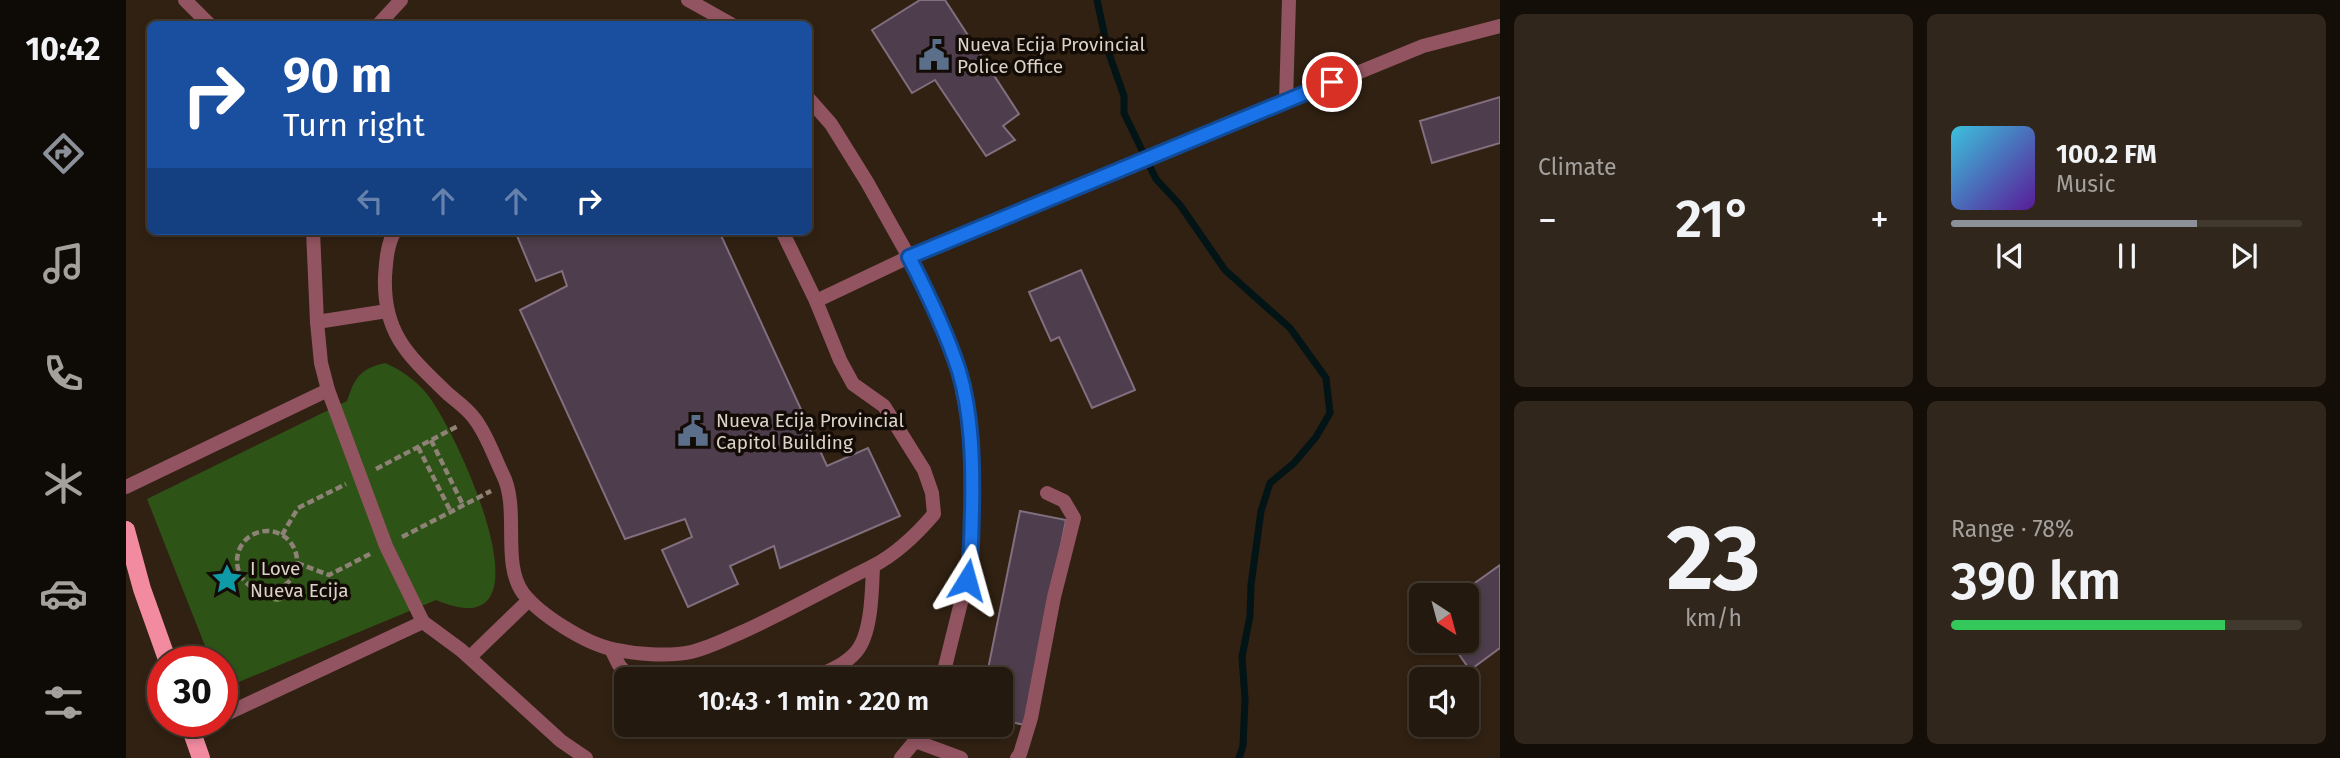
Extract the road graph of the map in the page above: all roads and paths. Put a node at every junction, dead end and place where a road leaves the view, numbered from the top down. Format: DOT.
graph roads {
  1 [pos="185,0"];
  2 [pos="401,0"];
  3 [pos="688,0"];
  4 [pos="1289,0"];
  5 [pos="206,21"];
  6 [pos="382,21"];
  7 [pos="726,21"];
  8 [pos="1500,26"];
  9 [pos="1286,101"];
  10 [pos="812,103"];
  11 [pos="313,235"];
  12 [pos="392,235"];
  13 [pos="784,235"];
  14 [pos="909,257"];
  15 [pos="816,301"];
  16 [pos="387,311"];
  17 [pos="317,322"];
  18 [pos="328,390"];
  19 [pos="431,440"];
  20 [pos="418,447"];
  21 [pos="126,487"];
  22 [pos="1047,493"];
  23 [pos="463,505"];
  24 [pos="451,512"];
  25 [pos="126,530"];
  26 [pos="296,555"];
  27 [pos="873,566"];
  28 [pos="529,600"];
  29 [pos="424,622"];
  30 [pos="162,646"];
  31 [pos="611,649"];
  32 [pos="470,657"];
  33 [pos="621,667"];
  34 [pos="837,667"];
  35 [pos="945,667"];
  36 [pos="238,709"];
  37 [pos="194,737"];
  38 [pos="917,737"];
  39 [pos="915,741"];
  40 [pos="201,758"];
  41 [pos="586,758"];
  42 [pos="901,758"];
  43 [pos="961,758"];
  44 [pos="1017,758"];
  1 -- 5 [label="street"];
  2 -- 6 [label="street"];
  3 -- 7 [label="street"];
  4 -- 9 [label="street"];
  8 -- 9 [label="street"];
  9 -- 14 [label="street"];
  10 -- 14 [label="street"];
  11 -- 17 [label="street"];
  12 -- 16 [label="street"];
  13 -- 15 [label="street"];
  14 -- 15 [label="street"];
  14 -- 35 [label="street"];
  15 -- 27 [label="street"];
  16 -- 17 [label="street"];
  16 -- 28 [label="street"];
  17 -- 18 [label="street"];
  18 -- 21 [label="street"];
  18 -- 29 [label="street"];
  19 -- 23 [label="path"];
  20 -- 24 [label="path"];
  22 -- 44 [label="street"];
  25 -- 30 [label="main road"];
  26 -- 26 [label="path"];
  27 -- 31 [label="street"];
  27 -- 34 [label="street"];
  28 -- 31 [label="street"];
  28 -- 32 [label="street"];
  29 -- 32 [label="street"];
  29 -- 36 [label="street"];
  31 -- 33 [label="street"];
  32 -- 41 [label="street"];
  37 -- 40 [label="main road"];
  38 -- 39 [label="street"];
  39 -- 42 [label="street"];
  39 -- 43 [label="street"];
}
